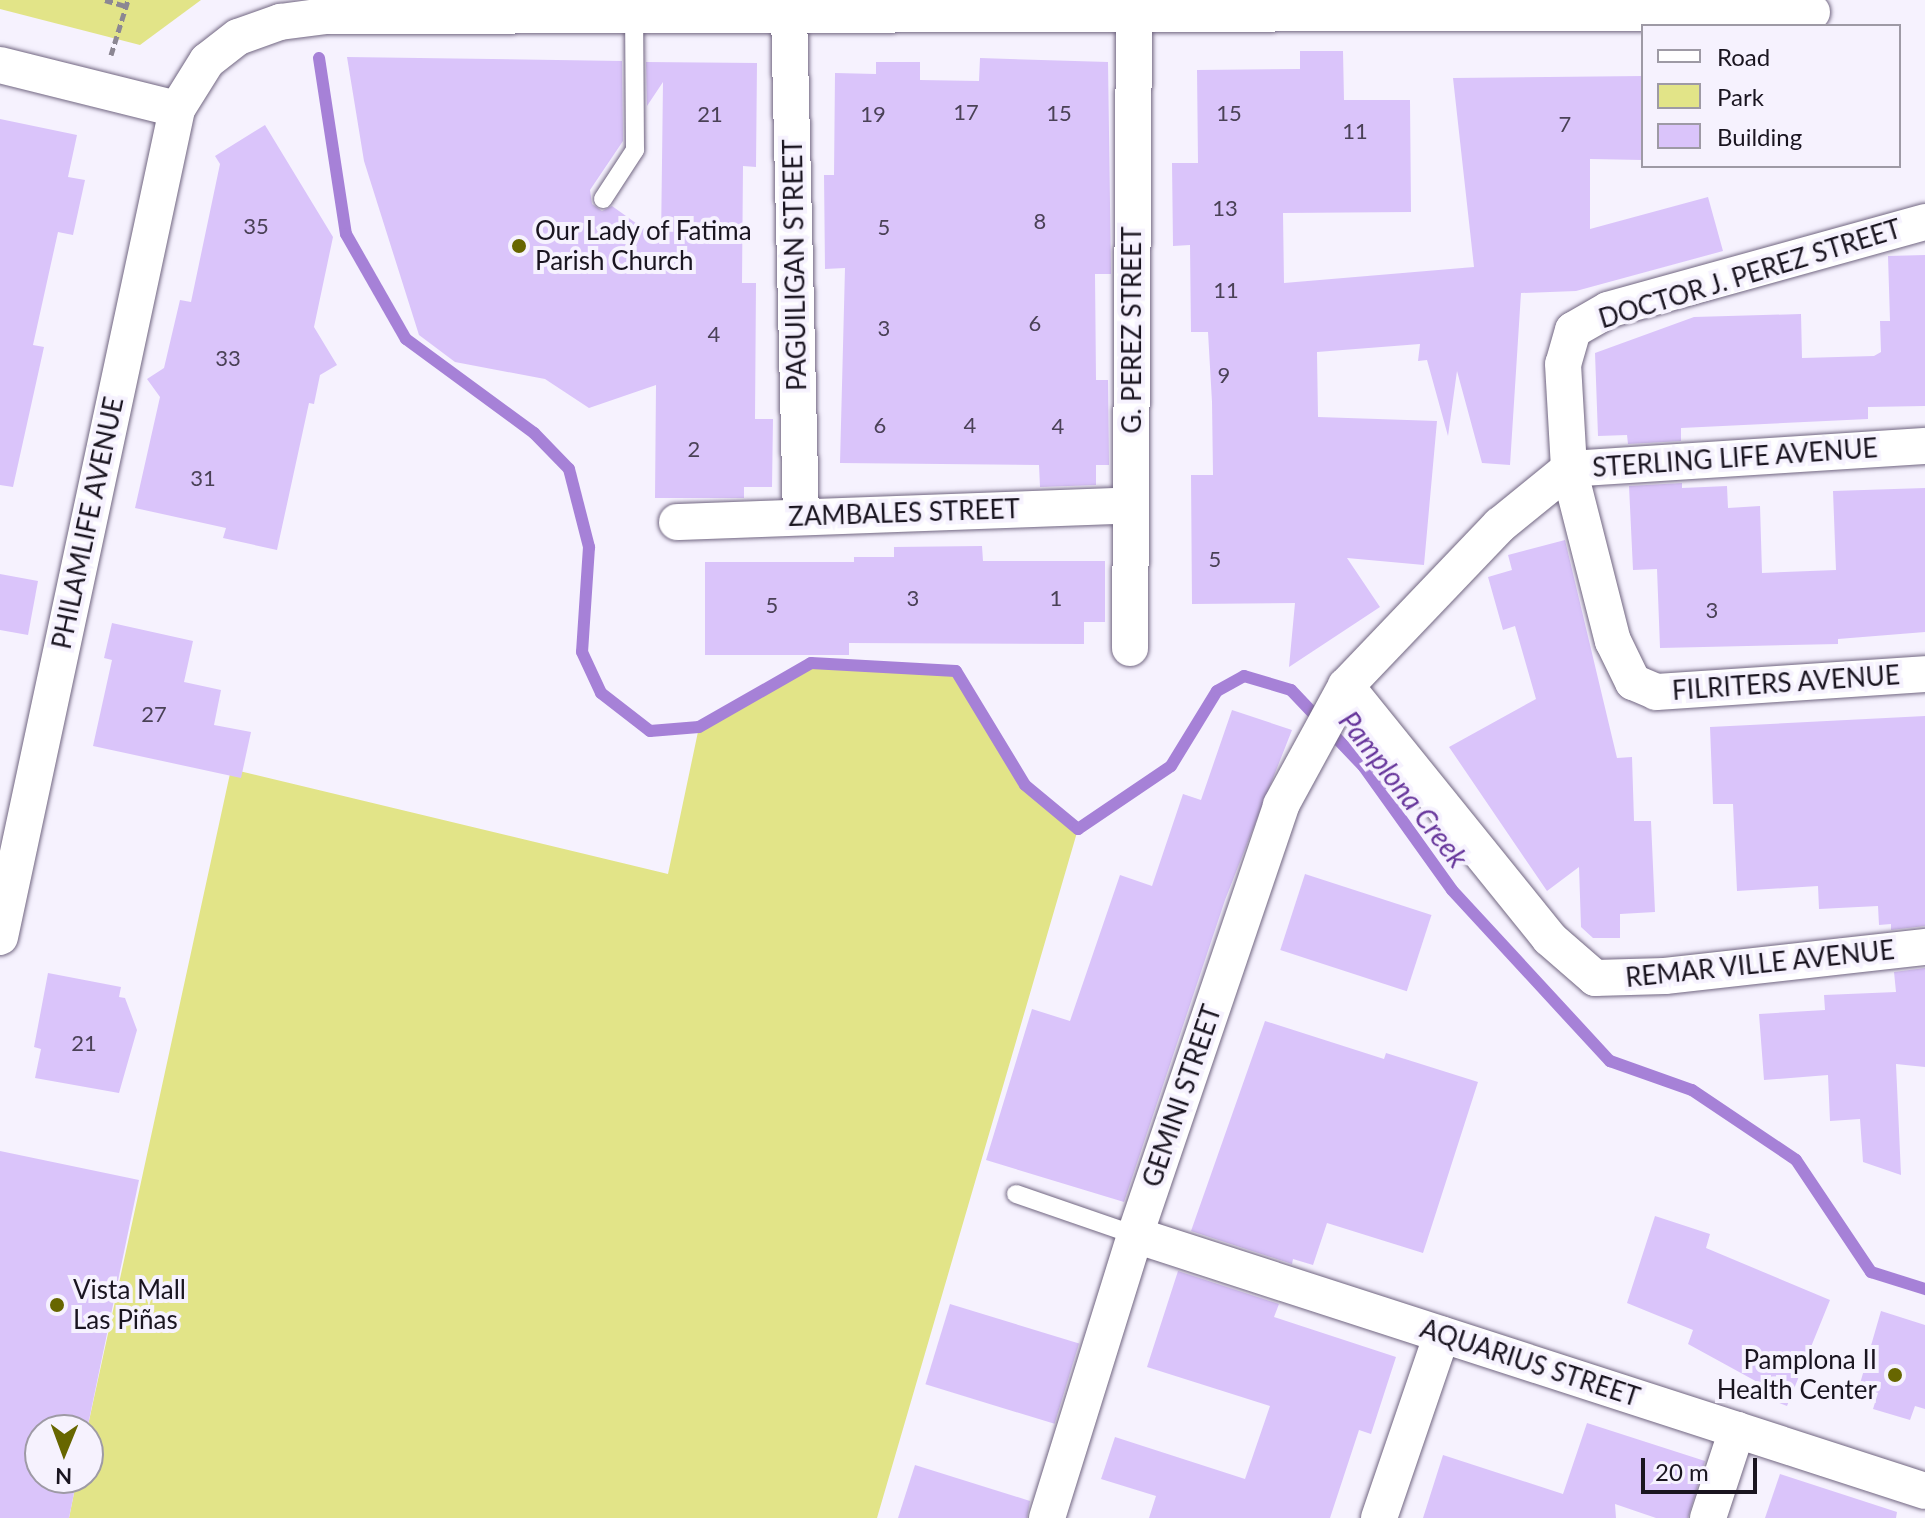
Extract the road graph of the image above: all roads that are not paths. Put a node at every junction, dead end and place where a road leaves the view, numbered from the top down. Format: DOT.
graph roads {
  1 [pos="528,7"];
  2 [pos="1726,7"];
  3 [pos="1134,12"];
  4 [pos="1812,12"];
  5 [pos="634,13"];
  6 [pos="789,13"];
  7 [pos="0,65"];
  8 [pos="177,109"];
  9 [pos="603,199"];
  10 [pos="1925,222"];
  11 [pos="1925,446"];
  12 [pos="1569,469"];
  13 [pos="1131,505"];
  14 [pos="801,517"];
  15 [pos="677,522"];
  16 [pos="1130,648"];
  17 [pos="1925,674"];
  18 [pos="1338,699"];
  19 [pos="0,937"];
  20 [pos="1925,947"];
  21 [pos="1016,1194"];
  22 [pos="1135,1235"];
  23 [pos="1442,1334"];
  24 [pos="1737,1430"];
  25 [pos="1925,1491"];
  26 [pos="1047,1518"];
  27 [pos="1379,1518"];
  28 [pos="1708,1518"];
  1 -- 5 [label="street, PHILAMLIFE AVENUE"];
  1 -- 8 [label="street, PHILAMLIFE AVENUE"];
  2 -- 3 [label="street, PHILAMLIFE AVENUE"];
  2 -- 4 [label="street, PHILAMLIFE AVENUE"];
  3 -- 6 [label="street, PHILAMLIFE AVENUE"];
  3 -- 13 [label="street, G. PEREZ STREET"];
  5 -- 6 [label="street, PHILAMLIFE AVENUE"];
  5 -- 9 [label="lane"];
  6 -- 14 [label="street, PAGUILIGAN STREET"];
  7 -- 8 [label="street"];
  8 -- 19 [label="street, PHILAMLIFE AVENUE"];
  10 -- 12 [label="street, DOCTOR J. PEREZ STREET"];
  11 -- 12 [label="street, STERLING LIFE AVENUE"];
  12 -- 17 [label="street, FILRITERS AVENUE"];
  12 -- 18 [label="street, STERLING LIFE AVENUE"];
  13 -- 14 [label="street, ZAMBALES STREET"];
  13 -- 16 [label="street, G. PEREZ STREET"];
  14 -- 15 [label="street, ZAMBALES STREET"];
  18 -- 20 [label="street, REMAR VILLE AVENUE"];
  18 -- 22 [label="street, GEMINI STREET"];
  21 -- 22 [label="lane"];
  22 -- 23 [label="street, AQUARIUS STREET"];
  22 -- 26 [label="street, GEMINI STREET"];
  23 -- 24 [label="street, AQUARIUS STREET"];
  23 -- 27 [label="street"];
  24 -- 25 [label="street, AQUARIUS STREET"];
  24 -- 28 [label="street"];
}
